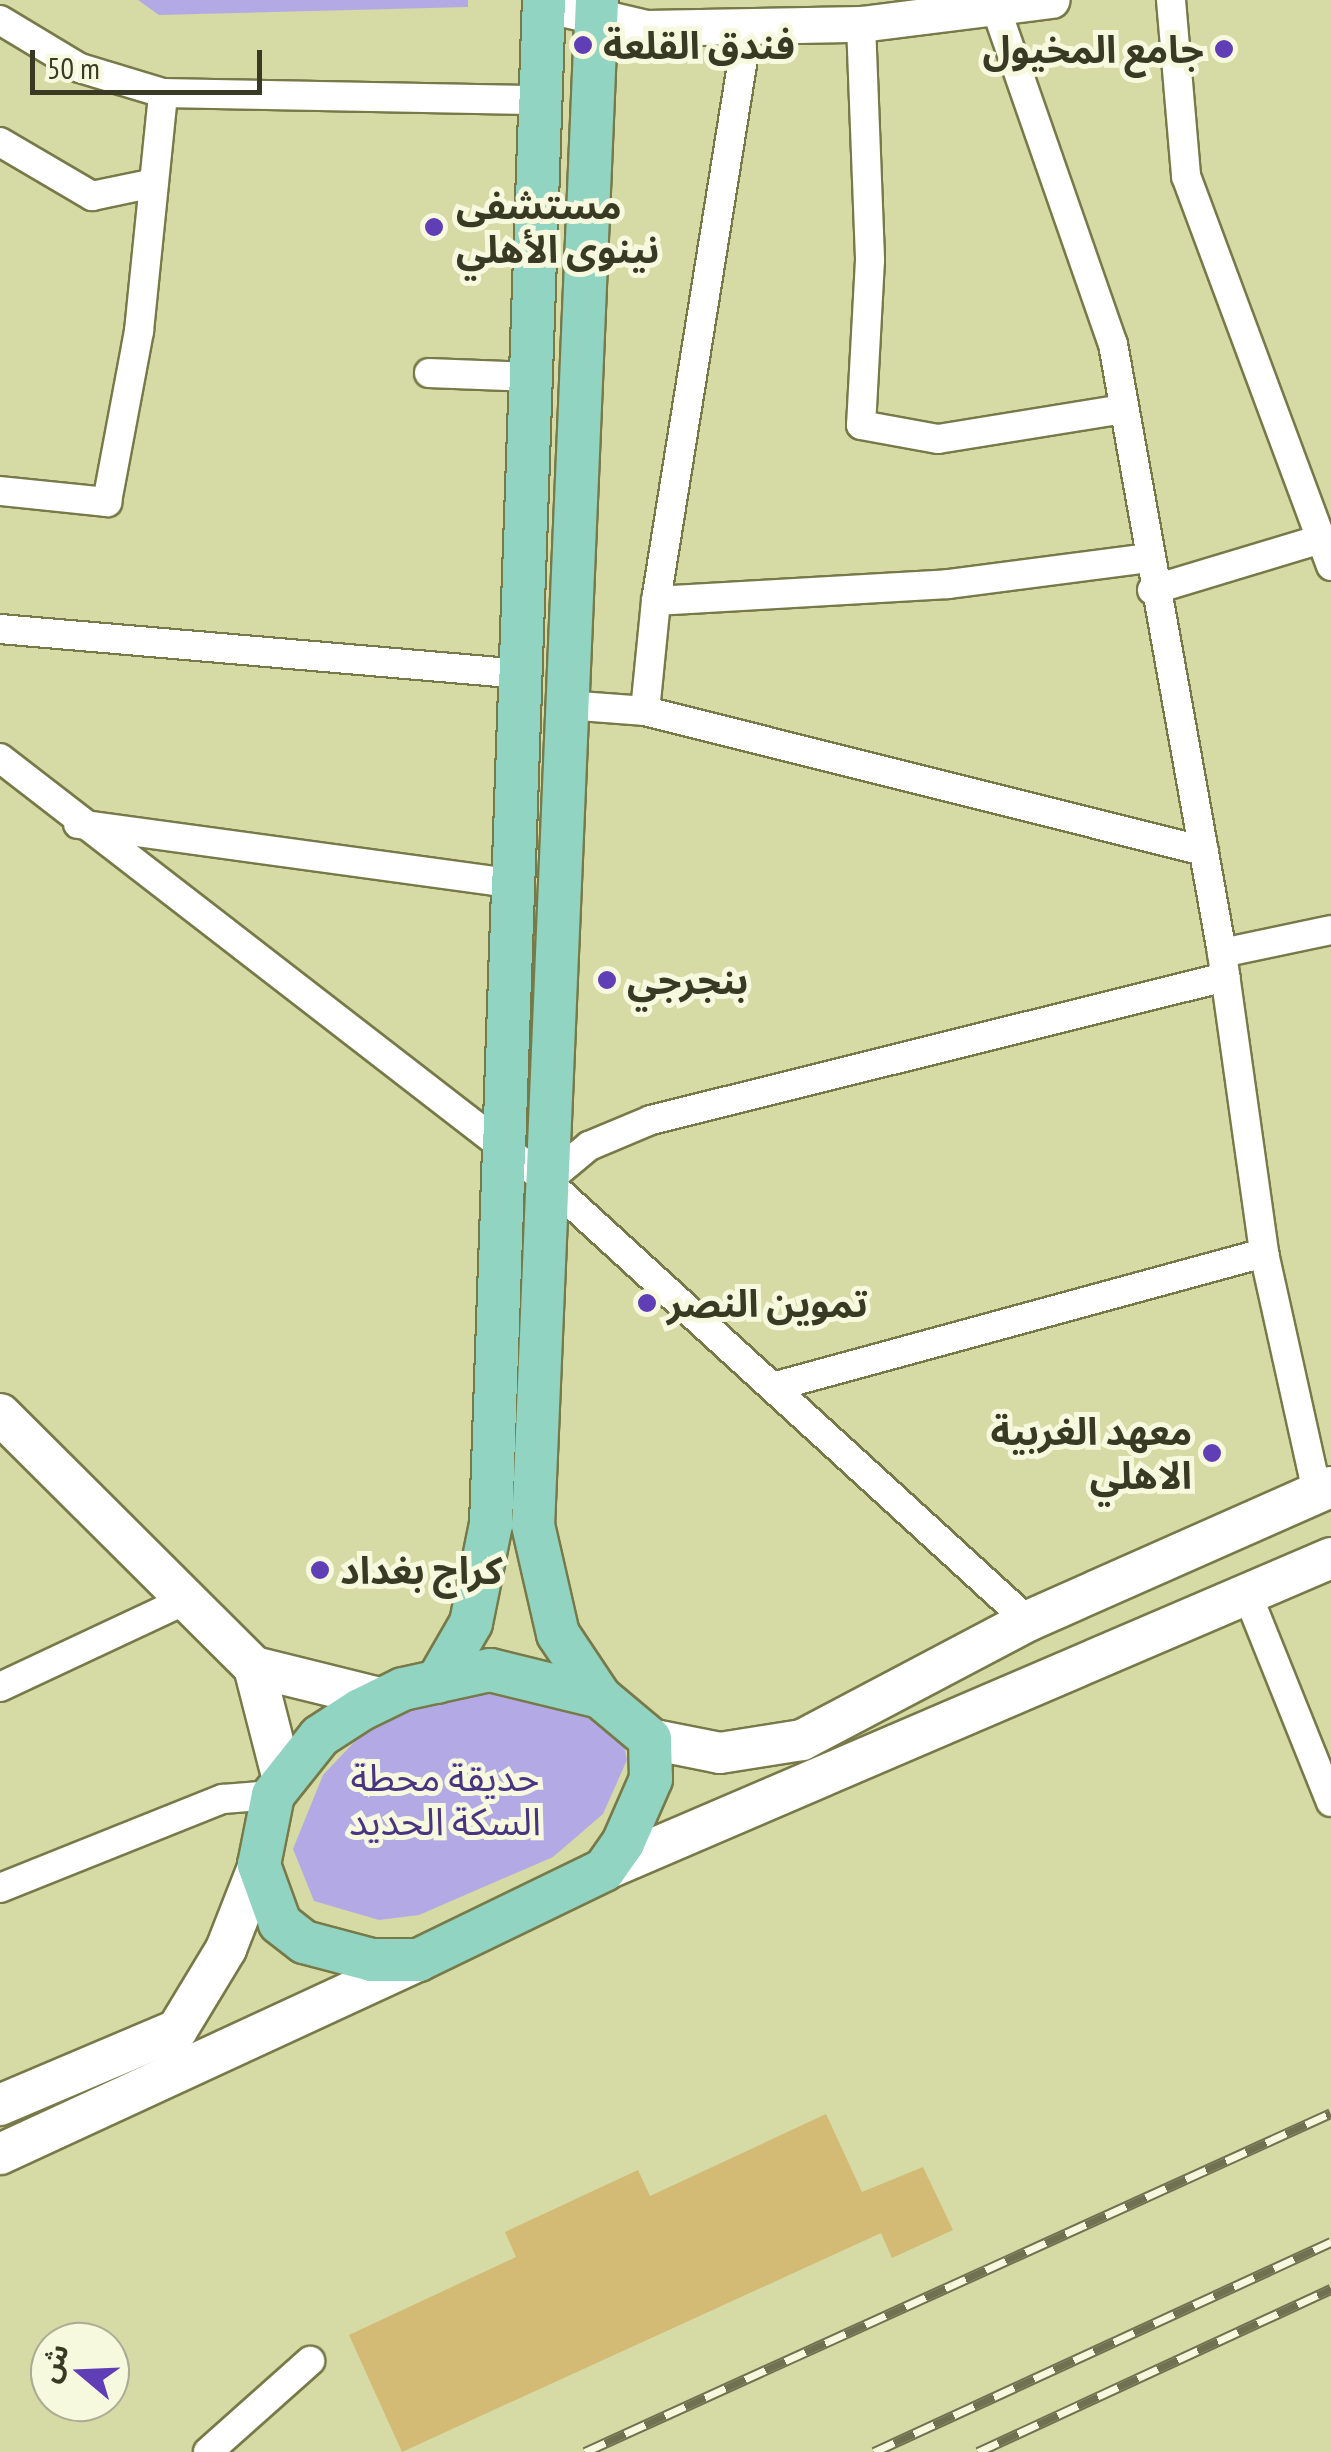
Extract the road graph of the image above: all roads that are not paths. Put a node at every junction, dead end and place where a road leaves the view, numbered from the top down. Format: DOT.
graph roads {
  1 [pos="1051,0"];
  2 [pos="1170,0"];
  3 [pos="544,2"];
  4 [pos="994,6"];
  5 [pos="596,11"];
  6 [pos="0,20"];
  7 [pos="861,24"];
  8 [pos="748,27"];
  9 [pos="163,92"];
  10 [pos="542,100"];
  11 [pos="0,142"];
  12 [pos="154,183"];
  13 [pos="429,373"];
  14 [pos="532,377"];
  15 [pos="1123,409"];
  16 [pos="0,492"];
  17 [pos="1321,539"];
  18 [pos="1147,558"];
  19 [pos="1331,566"];
  20 [pos="1152,590"];
  21 [pos="656,601"];
  22 [pos="0,630"];
  23 [pos="522,674"];
  24 [pos="567,705"];
  25 [pos="645,711"];
  26 [pos="0,758"];
  27 [pos="76,824"];
  28 [pos="1204,852"];
  29 [pos="514,884"];
  30 [pos="1331,930"];
  31 [pos="1224,965"];
  32 [pos="504,1148"];
  33 [pos="547,1181"];
  34 [pos="1264,1254"];
  35 [pos="776,1386"];
  36 [pos="0,1414"];
  37 [pos="1324,1490"];
  38 [pos="1331,1558"];
  39 [pos="1248,1596"];
  40 [pos="186,1600"];
  41 [pos="1028,1622"];
  42 [pos="254,1666"];
  43 [pos="437,1682"];
  44 [pos="0,1687"];
  45 [pos="600,1697"];
  46 [pos="383,1699"];
  47 [pos="650,1739"];
  48 [pos="278,1787"];
  49 [pos="1331,1802"];
  50 [pos="259,1865"];
  51 [pos="604,1870"];
  52 [pos="0,1888"];
  53 [pos="419,1960"];
  54 [pos="0,2106"];
  55 [pos="0,2154"];
  56 [pos="310,2360"];
  57 [pos="208,2452"];
  1 -- 4 [label="street"];
  2 -- 17 [label="street"];
  3 -- 5 [label="street"];
  3 -- 10 [label="main road"];
  4 -- 7 [label="street"];
  4 -- 15 [label="street"];
  5 -- 8 [label="street"];
  5 -- 24 [label="main road"];
  6 -- 9 [label="street"];
  7 -- 8 [label="street"];
  7 -- 15 [label="street"];
  8 -- 21 [label="street"];
  9 -- 10 [label="street"];
  9 -- 12 [label="street"];
  10 -- 14 [label="main road"];
  11 -- 12 [label="street"];
  12 -- 16 [label="street"];
  13 -- 14 [label="street"];
  14 -- 23 [label="main road"];
  15 -- 18 [label="street"];
  17 -- 19 [label="street"];
  17 -- 20 [label="street"];
  18 -- 20 [label="street"];
  18 -- 21 [label="street"];
  20 -- 28 [label="street"];
  21 -- 25 [label="street"];
  22 -- 23 [label="street"];
  23 -- 29 [label="main road"];
  24 -- 25 [label="street"];
  24 -- 33 [label="main road"];
  25 -- 28 [label="street"];
  26 -- 27 [label="street"];
  27 -- 29 [label="street"];
  27 -- 32 [label="street"];
  28 -- 31 [label="street"];
  29 -- 32 [label="main road"];
  30 -- 31 [label="street"];
  31 -- 33 [label="street"];
  31 -- 34 [label="street"];
  32 -- 33 [label="street"];
  32 -- 43 [label="main road"];
  33 -- 35 [label="street"];
  33 -- 45 [label="main road"];
  34 -- 35 [label="street"];
  34 -- 37 [label="street"];
  35 -- 41 [label="street"];
  36 -- 40 [label="main road"];
  37 -- 41 [label="main road"];
  38 -- 39 [label="main road"];
  39 -- 49 [label="street"];
  39 -- 51 [label="main road"];
  40 -- 42 [label="main road"];
  40 -- 44 [label="street"];
  41 -- 47 [label="main road"];
  42 -- 46 [label="main road"];
  42 -- 48 [label="main road"];
  43 -- 45 [label="main road"];
  43 -- 46 [label="main road"];
  45 -- 47 [label="main road"];
  46 -- 48 [label="main road"];
  47 -- 51 [label="main road"];
  48 -- 50 [label="main road"];
  48 -- 52 [label="street"];
  50 -- 53 [label="main road"];
  50 -- 54 [label="main road"];
  51 -- 53 [label="main road"];
  53 -- 55 [label="main road"];
  56 -- 57 [label="street"];
}
